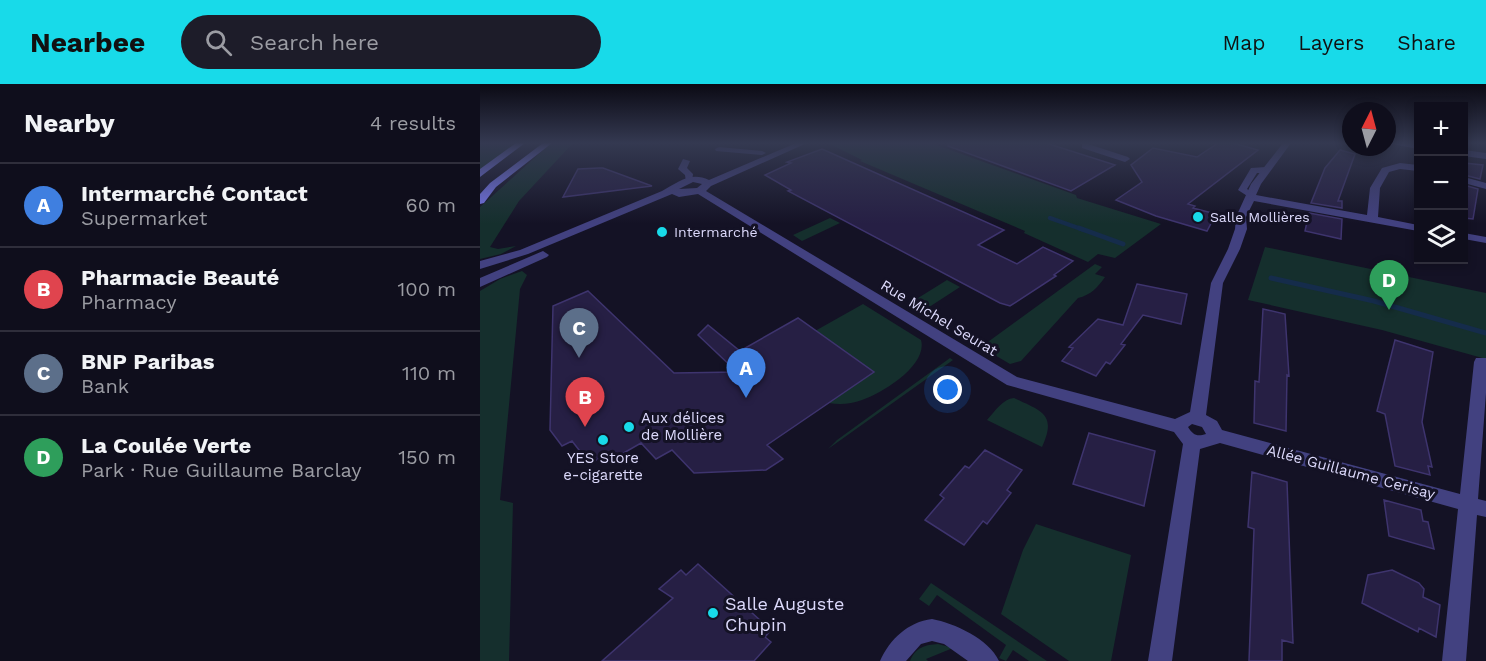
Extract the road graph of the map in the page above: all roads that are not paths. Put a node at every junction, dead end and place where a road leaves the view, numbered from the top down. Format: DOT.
graph roads {
  1 [pos="513,170"];
  2 [pos="684,170"];
  3 [pos="728,170"];
  4 [pos="735,170"];
  5 [pos="1266,170"];
  6 [pos="1385,170"];
  7 [pos="1468,181"];
  8 [pos="699,184"];
  9 [pos="1486,186"];
  10 [pos="673,190"];
  11 [pos="684,194"];
  12 [pos="1251,196"];
  13 [pos="480,201"];
  14 [pos="1372,219"];
  15 [pos="1414,227"];
  16 [pos="1468,238"];
  17 [pos="1486,242"];
  18 [pos="480,266"];
  19 [pos="480,283"];
  20 [pos="1481,362"];
  21 [pos="1482,412"];
  22 [pos="1197,418"];
  23 [pos="1186,434"];
  24 [pos="1215,435"];
  25 [pos="1477,506"];
  26 [pos="892,661"];
  27 [pos="987,661"];
  28 [pos="1160,661"];
  29 [pos="1454,661"];
  1 -- 13 [label="main road"];
  2 -- 8 [label="lane"];
  3 -- 8 [label="street"];
  4 -- 8 [label="street"];
  5 -- 12 [label="street"];
  6 -- 14 [label="street"];
  7 -- 9 [label="street"];
  8 -- 10 [label="street"];
  8 -- 11 [label="street"];
  8 -- 23 [label="street, Rue Michel Seurat"];
  10 -- 11 [label="street"];
  10 -- 18 [label="street"];
  11 -- 19 [label="street"];
  12 -- 14 [label="street"];
  12 -- 22 [label="street"];
  14 -- 15 [label="street"];
  16 -- 17 [label="street"];
  20 -- 21 [label="street"];
  21 -- 25 [label="street"];
  22 -- 23 [label="street"];
  22 -- 24 [label="street, Allée Guillaume Cerisay"];
  23 -- 24 [label="street"];
  23 -- 28 [label="street"];
  24 -- 25 [label="street, Allée Guillaume Cerisay"];
  25 -- 29 [label="street"];
  26 -- 27 [label="street"];
}
